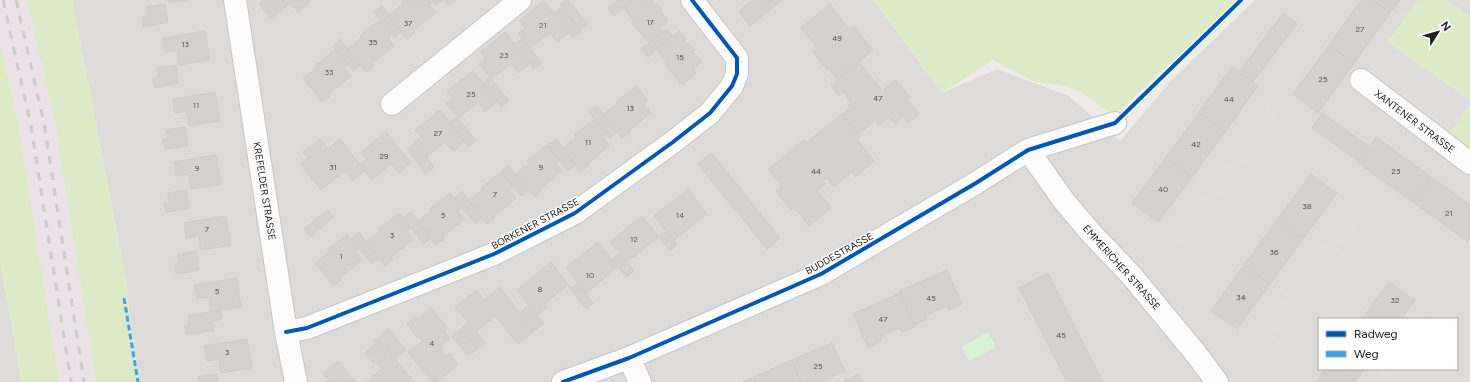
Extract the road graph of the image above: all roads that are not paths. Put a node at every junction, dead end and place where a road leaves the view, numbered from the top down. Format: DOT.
graph roads {
  1 [pos="234,0"];
  2 [pos="520,0"];
  3 [pos="692,0"];
  4 [pos="1360,80"];
  5 [pos="392,104"];
  6 [pos="1115,123"];
  7 [pos="1028,150"];
  8 [pos="1470,163"];
  9 [pos="286,332"];
  10 [pos="629,358"];
  11 [pos="296,382"];
  12 [pos="563,382"];
  13 [pos="640,382"];
  14 [pos="1217,382"];
  1 -- 9 [label="street, KREFELDER STRASSE"];
  2 -- 5 [label="street"];
  3 -- 9 [label="street, BORKENER STRASSE"];
  4 -- 8 [label="street, XANTENER STRASSE"];
  6 -- 7 [label="street, BUDDESTRASSE"];
  7 -- 10 [label="street, BUDDESTRASSE"];
  7 -- 14 [label="street, EMMERICHER STRASSE"];
  9 -- 11 [label="street, KREFELDER STRASSE"];
  10 -- 12 [label="street, BUDDESTRASSE"];
  10 -- 13 [label="street"];
}
